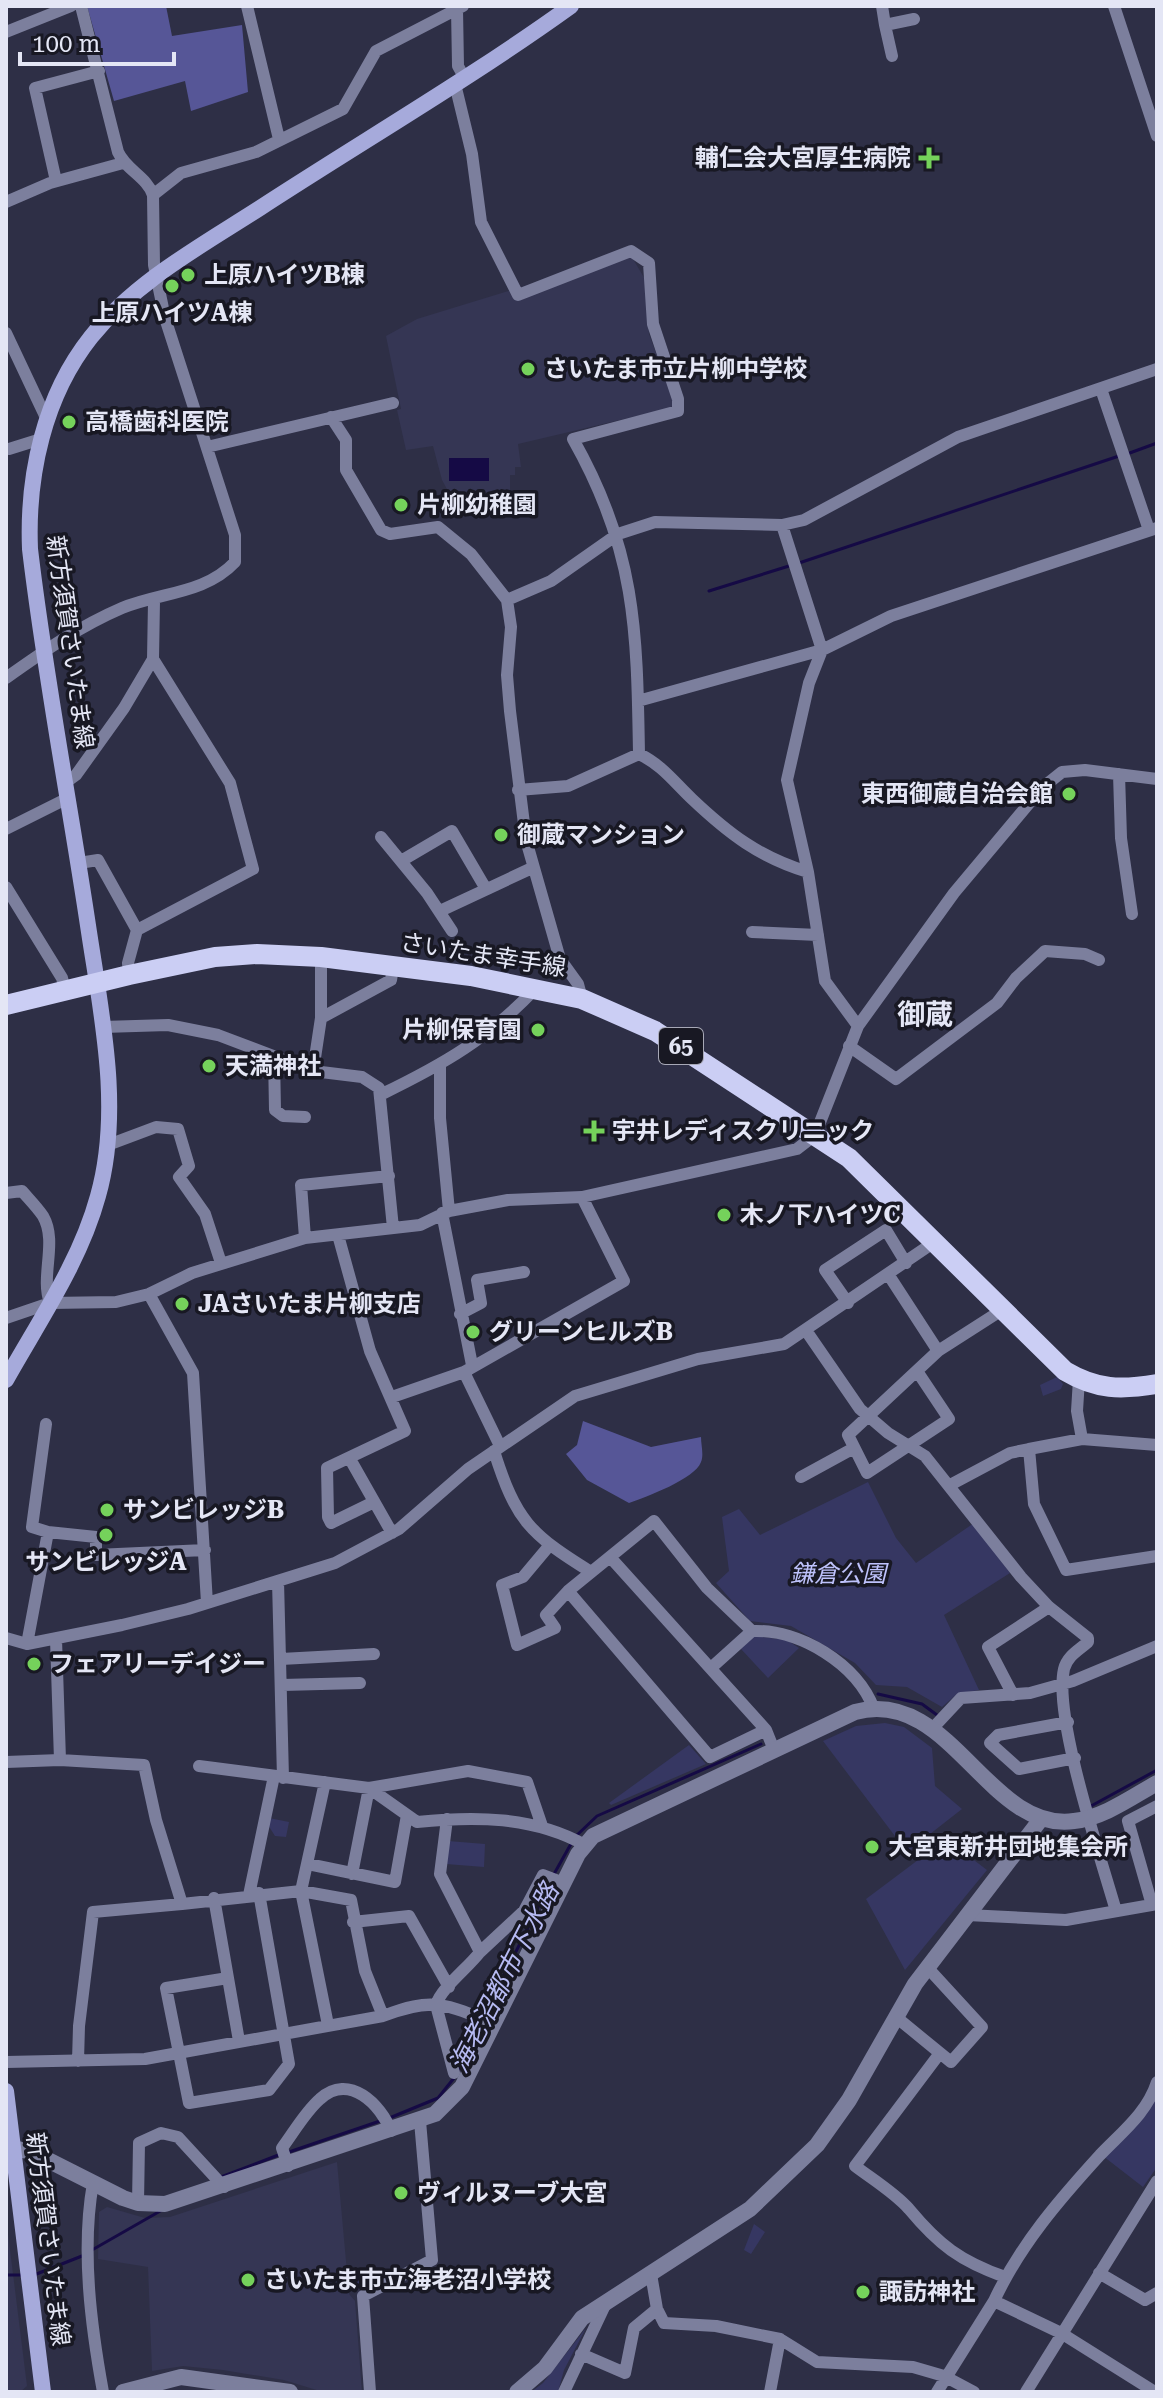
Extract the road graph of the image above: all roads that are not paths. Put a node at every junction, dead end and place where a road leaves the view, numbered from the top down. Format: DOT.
graph roads {
  1 [pos="71,6"];
  2 [pos="81,6"];
  3 [pos="247,6"];
  4 [pos="571,6"];
  5 [pos="882,6"];
  6 [pos="1114,6"];
  7 [pos="460,7"];
  8 [pos="434,13"];
  9 [pos="914,19"];
  10 [pos="885,25"];
  11 [pos="6,32"];
  12 [pos="892,56"];
  13 [pos="99,71"];
  14 [pos="460,81"];
  15 [pos="1157,136"];
  16 [pos="279,139"];
  17 [pos="123,163"];
  18 [pos="56,181"];
  19 [pos="153,195"];
  20 [pos="6,202"];
  21 [pos="156,276"];
  22 [pos="6,333"];
  23 [pos="1157,369"];
  24 [pos="1101,389"];
  25 [pos="393,403"];
  26 [pos="331,417"];
  27 [pos="47,420"];
  28 [pos="41,439"];
  29 [pos="207,447"];
  30 [pos="9,449"];
  31 [pos="782,525"];
  32 [pos="1153,529"];
  33 [pos="618,534"];
  34 [pos="507,600"];
  35 [pos="154,601"];
  36 [pos="45,650"];
  37 [pos="822,650"];
  38 [pos="153,659"];
  39 [pos="6,678"];
  40 [pos="638,701"];
  41 [pos="639,754"];
  42 [pos="1119,774"];
  43 [pos="1157,779"];
  44 [pos="66,790"];
  45 [pos="518,790"];
  46 [pos="6,829"];
  47 [pos="381,837"];
  48 [pos="401,861"];
  49 [pos="79,863"];
  50 [pos="532,868"];
  51 [pos="808,872"];
  52 [pos="6,887"];
  53 [pos="486,889"];
  54 [pos="440,911"];
  55 [pos="1132,914"];
  56 [pos="137,930"];
  57 [pos="452,931"];
  58 [pos="752,932"];
  59 [pos="818,935"];
  60 [pos="321,957"];
  61 [pos="1099,960"];
  62 [pos="393,967"];
  63 [pos="129,975"];
  64 [pos="97,983"];
  65 [pos="537,987"];
  66 [pos="65,990"];
  67 [pos="582,999"];
  68 [pos="6,1005"];
  69 [pos="321,1018"];
  70 [pos="858,1026"];
  71 [pos="103,1027"];
  72 [pos="849,1046"];
  73 [pos="274,1056"];
  74 [pos="440,1066"];
  75 [pos="313,1071"];
  76 [pos="382,1094"];
  77 [pos="305,1117"];
  78 [pos="815,1135"];
  79 [pos="108,1145"];
  80 [pos="389,1176"];
  81 [pos="6,1193"];
  82 [pos="582,1197"];
  83 [pos="445,1212"];
  84 [pos="393,1228"];
  85 [pos="338,1235"];
  86 [pos="305,1238"];
  87 [pos="933,1243"];
  88 [pos="221,1263"];
  89 [pos="906,1263"];
  90 [pos="524,1272"];
  91 [pos="888,1274"];
  92 [pos="149,1294"];
  93 [pos="50,1303"];
  94 [pos="848,1303"];
  95 [pos="1002,1310"];
  96 [pos="460,1314"];
  97 [pos="6,1318"];
  98 [pos="807,1332"];
  99 [pos="938,1351"];
  100 [pos="468,1368"];
  101 [pos="917,1371"];
  102 [pos="1079,1379"];
  103 [pos="6,1380"];
  104 [pos="1157,1384"];
  105 [pos="392,1397"];
  106 [pos="866,1416"];
  107 [pos="46,1424"];
  108 [pos="1082,1439"];
  109 [pos="910,1445"];
  110 [pos="1157,1445"];
  111 [pos="854,1448"];
  112 [pos="497,1449"];
  113 [pos="1029,1449"];
  114 [pos="350,1459"];
  115 [pos="801,1477"];
  116 [pos="950,1485"];
  117 [pos="374,1502"];
  118 [pos="48,1532"];
  119 [pos="392,1533"];
  120 [pos="549,1546"];
  121 [pos="205,1550"];
  122 [pos="1157,1556"];
  123 [pos="610,1557"];
  124 [pos="591,1572"];
  125 [pos="278,1581"];
  126 [pos="568,1591"];
  127 [pos="207,1603"];
  128 [pos="1049,1607"];
  129 [pos="752,1631"];
  130 [pos="6,1638"];
  131 [pos="56,1639"];
  132 [pos="27,1644"];
  133 [pos="1157,1646"];
  134 [pos="374,1654"];
  135 [pos="281,1659"];
  136 [pos="712,1667"];
  137 [pos="360,1683"];
  138 [pos="1062,1683"];
  139 [pos="282,1685"];
  140 [pos="1013,1695"];
  141 [pos="874,1709"];
  142 [pos="1068,1722"];
  143 [pos="932,1729"];
  144 [pos="766,1730"];
  145 [pos="774,1750"];
  146 [pos="1075,1758"];
  147 [pos="60,1760"];
  148 [pos="6,1762"];
  149 [pos="199,1766"];
  150 [pos="278,1777"];
  151 [pos="325,1782"];
  152 [pos="1157,1783"];
  153 [pos="369,1788"];
  154 [pos="1157,1806"];
  155 [pos="407,1815"];
  156 [pos="1090,1818"];
  157 [pos="447,1819"];
  158 [pos="1041,1819"];
  159 [pos="542,1826"];
  160 [pos="576,1840"];
  161 [pos="308,1864"];
  162 [pos="352,1874"];
  163 [pos="564,1883"];
  164 [pos="301,1891"];
  165 [pos="254,1894"];
  166 [pos="214,1898"];
  167 [pos="182,1904"];
  168 [pos="1155,1905"];
  169 [pos="1116,1911"];
  170 [pos="967,1915"];
  171 [pos="353,1922"];
  172 [pos="480,1952"];
  173 [pos="927,1967"];
  174 [pos="228,1978"];
  175 [pos="449,1987"];
  176 [pos="436,2005"];
  177 [pos="383,2016"];
  178 [pos="896,2017"];
  179 [pos="493,2024"];
  180 [pos="328,2025"];
  181 [pos="284,2032"];
  182 [pos="239,2041"];
  183 [pos="177,2052"];
  184 [pos="940,2053"];
  185 [pos="78,2061"];
  186 [pos="6,2062"];
  187 [pos="454,2073"];
  188 [pos="1157,2082"];
  189 [pos="6,2091"];
  190 [pos="420,2121"];
  191 [pos="391,2131"];
  192 [pos="10,2149"];
  193 [pos="288,2166"];
  194 [pos="1157,2181"];
  195 [pos="93,2183"];
  196 [pos="224,2187"];
  197 [pos="1152,2199"];
  198 [pos="138,2203"];
  199 [pos="1099,2273"];
  200 [pos="651,2274"];
  201 [pos="1005,2277"];
  202 [pos="1157,2293"];
  203 [pos="607,2301"];
  204 [pos="994,2301"];
  205 [pos="657,2309"];
  206 [pos="1061,2333"];
  207 [pos="780,2339"];
  208 [pos="581,2354"];
  209 [pos="944,2376"];
  210 [pos="1157,2378"];
  211 [pos="160,2386"];
  212 [pos="1150,2389"];
  213 [pos="43,2392"];
  214 [pos="103,2392"];
  215 [pos="123,2392"];
  216 [pos="290,2392"];
  217 [pos="370,2392"];
  218 [pos="517,2392"];
  219 [pos="564,2392"];
  220 [pos="770,2392"];
  221 [pos="937,2392"];
  222 [pos="974,2392"];
  223 [pos="1026,2392"];
  1 -- 11 [label="street"];
  2 -- 13 [label="street"];
  3 -- 16 [label="street"];
  4 -- 14 [label="main road, 新方須賀さいたま線"];
  5 -- 10 [label="street"];
  6 -- 15 [label="street"];
  7 -- 8 [label="street"];
  7 -- 14 [label="street"];
  8 -- 16 [label="street"];
  9 -- 10 [label="street"];
  10 -- 12 [label="street"];
  13 -- 17 [label="street"];
  13 -- 18 [label="street"];
  14 -- 21 [label="main road, 新方須賀さいたま線"];
  14 -- 33 [label="street"];
  16 -- 19 [label="street"];
  17 -- 18 [label="street"];
  17 -- 19 [label="street"];
  18 -- 20 [label="street"];
  19 -- 21 [label="street"];
  21 -- 27 [label="main road, 新方須賀さいたま線"];
  21 -- 29 [label="street"];
  22 -- 27 [label="street"];
  23 -- 24 [label="street"];
  24 -- 31 [label="street"];
  24 -- 32 [label="street"];
  25 -- 26 [label="street"];
  26 -- 29 [label="street"];
  26 -- 34 [label="street"];
  27 -- 28 [label="main road, 新方須賀さいたま線"];
  28 -- 30 [label="street"];
  28 -- 36 [label="main road, 新方須賀さいたま線"];
  29 -- 35 [label="street"];
  31 -- 33 [label="street"];
  31 -- 37 [label="street"];
  32 -- 37 [label="street"];
  33 -- 34 [label="street"];
  33 -- 40 [label="street"];
  34 -- 45 [label="street"];
  35 -- 36 [label="street"];
  35 -- 38 [label="street"];
  36 -- 39 [label="street"];
  36 -- 44 [label="main road, 新方須賀さいたま線"];
  37 -- 40 [label="street"];
  37 -- 51 [label="street"];
  38 -- 44 [label="street"];
  38 -- 56 [label="street"];
  40 -- 41 [label="street"];
  41 -- 45 [label="street"];
  41 -- 51 [label="street"];
  42 -- 43 [label="street"];
  42 -- 55 [label="street"];
  42 -- 70 [label="street"];
  44 -- 46 [label="street"];
  44 -- 49 [label="main road, 新方須賀さいたま線"];
  45 -- 50 [label="street"];
  47 -- 48 [label="street"];
  48 -- 53 [label="street"];
  48 -- 54 [label="street"];
  49 -- 56 [label="street"];
  49 -- 64 [label="main road, 新方須賀さいたま線"];
  50 -- 53 [label="street"];
  50 -- 67 [label="street"];
  51 -- 59 [label="street"];
  52 -- 66 [label="street"];
  53 -- 54 [label="street"];
  54 -- 57 [label="street"];
  56 -- 63 [label="street"];
  58 -- 59 [label="street"];
  59 -- 70 [label="street"];
  60 -- 62 [label="main road, さいたま幸手線 / 65"];
  60 -- 63 [label="main road, さいたま幸手線 / 65"];
  60 -- 69 [label="street"];
  61 -- 72 [label="street"];
  62 -- 65 [label="main road, さいたま幸手線 / 65"];
  62 -- 69 [label="street"];
  63 -- 64 [label="main road, さいたま幸手線 / 65"];
  64 -- 66 [label="main road, さいたま幸手線 / 65"];
  64 -- 71 [label="main road, 新方須賀さいたま線"];
  65 -- 67 [label="main road, さいたま幸手線 / 65"];
  65 -- 74 [label="street"];
  66 -- 68 [label="main road, さいたま幸手線 / 65"];
  67 -- 78 [label="main road, さいたま幸手線 / 65"];
  69 -- 75 [label="street"];
  70 -- 72 [label="street"];
  71 -- 73 [label="street"];
  71 -- 79 [label="main road, 新方須賀さいたま線"];
  72 -- 78 [label="street"];
  73 -- 75 [label="street"];
  73 -- 77 [label="street"];
  74 -- 76 [label="street"];
  74 -- 83 [label="street"];
  75 -- 76 [label="street"];
  76 -- 80 [label="street"];
  78 -- 82 [label="street"];
  78 -- 87 [label="main road, さいたま幸手線 / 65"];
  79 -- 88 [label="street"];
  79 -- 93 [label="main road, 新方須賀さいたま線"];
  80 -- 84 [label="street"];
  80 -- 86 [label="street"];
  81 -- 93 [label="street"];
  82 -- 83 [label="street"];
  82 -- 100 [label="street"];
  83 -- 84 [label="street"];
  83 -- 96 [label="street"];
  84 -- 85 [label="street"];
  85 -- 86 [label="street"];
  85 -- 105 [label="street"];
  86 -- 88 [label="street"];
  87 -- 89 [label="street"];
  87 -- 95 [label="main road, さいたま幸手線 / 65"];
  88 -- 92 [label="street"];
  89 -- 91 [label="street"];
  89 -- 94 [label="street"];
  90 -- 96 [label="street"];
  91 -- 94 [label="street"];
  91 -- 99 [label="street"];
  92 -- 93 [label="street"];
  92 -- 121 [label="street"];
  93 -- 97 [label="street"];
  93 -- 103 [label="main road, 新方須賀さいたま線"];
  94 -- 98 [label="street"];
  95 -- 99 [label="street"];
  95 -- 102 [label="main road, さいたま幸手線 / 65"];
  96 -- 100 [label="street"];
  98 -- 106 [label="street"];
  98 -- 112 [label="street"];
  99 -- 101 [label="street"];
  100 -- 105 [label="street"];
  100 -- 112 [label="street"];
  101 -- 106 [label="street"];
  101 -- 109 [label="street"];
  102 -- 104 [label="main road, さいたま幸手線 / 65"];
  102 -- 108 [label="street"];
  105 -- 114 [label="street"];
  106 -- 109 [label="street"];
  106 -- 111 [label="street"];
  107 -- 118 [label="street"];
  108 -- 110 [label="street"];
  108 -- 113 [label="street"];
  109 -- 111 [label="street"];
  109 -- 116 [label="street"];
  111 -- 115 [label="street"];
  112 -- 119 [label="street"];
  112 -- 120 [label="street"];
  113 -- 116 [label="street"];
  113 -- 122 [label="street"];
  114 -- 117 [label="street"];
  114 -- 117 [label="street"];
  116 -- 128 [label="street"];
  117 -- 119 [label="street"];
  118 -- 121 [label="street"];
  118 -- 132 [label="street"];
  119 -- 125 [label="street"];
  120 -- 124 [label="street"];
  120 -- 126 [label="street"];
  121 -- 127 [label="street"];
  123 -- 124 [label="street"];
  123 -- 129 [label="street"];
  123 -- 136 [label="street"];
  124 -- 126 [label="street"];
  125 -- 127 [label="street"];
  125 -- 135 [label="street"];
  126 -- 144 [label="street"];
  127 -- 131 [label="street"];
  128 -- 138 [label="street"];
  128 -- 140 [label="street"];
  129 -- 136 [label="street"];
  129 -- 141 [label="street"];
  130 -- 132 [label="street"];
  131 -- 132 [label="street"];
  131 -- 147 [label="street"];
  133 -- 138 [label="street"];
  134 -- 135 [label="street"];
  135 -- 139 [label="street"];
  136 -- 144 [label="street"];
  137 -- 139 [label="street"];
  138 -- 140 [label="street"];
  138 -- 142 [label="street"];
  139 -- 150 [label="street"];
  140 -- 143 [label="street"];
  141 -- 143 [label="street"];
  141 -- 145 [label="street"];
  142 -- 146 [label="street"];
  142 -- 146 [label="street"];
  143 -- 158 [label="street"];
  144 -- 145 [label="street"];
  145 -- 160 [label="street"];
  146 -- 156 [label="street"];
  147 -- 148 [label="street"];
  147 -- 167 [label="street"];
  149 -- 150 [label="street"];
  150 -- 151 [label="street"];
  150 -- 165 [label="street"];
  151 -- 153 [label="street"];
  151 -- 161 [label="street"];
  152 -- 156 [label="street"];
  153 -- 155 [label="street"];
  153 -- 159 [label="street"];
  153 -- 162 [label="street"];
  154 -- 168 [label="street"];
  155 -- 157 [label="street"];
  155 -- 162 [label="street"];
  156 -- 158 [label="street"];
  156 -- 169 [label="street"];
  157 -- 159 [label="street"];
  157 -- 172 [label="street"];
  158 -- 170 [label="street"];
  159 -- 160 [label="street"];
  160 -- 163 [label="street"];
  161 -- 162 [label="street"];
  161 -- 164 [label="street"];
  163 -- 172 [label="street"];
  163 -- 179 [label="street"];
  164 -- 165 [label="street"];
  164 -- 171 [label="street"];
  164 -- 180 [label="street"];
  165 -- 166 [label="street"];
  165 -- 181 [label="street"];
  166 -- 167 [label="street"];
  166 -- 174 [label="street"];
  167 -- 185 [label="street"];
  168 -- 169 [label="street"];
  169 -- 170 [label="street"];
  170 -- 173 [label="street"];
  171 -- 175 [label="street"];
  171 -- 177 [label="street"];
  172 -- 175 [label="street"];
  173 -- 178 [label="street"];
  173 -- 184 [label="street"];
  174 -- 182 [label="street"];
  174 -- 183 [label="street"];
  175 -- 176 [label="street"];
  176 -- 177 [label="street"];
  176 -- 179 [label="street"];
  176 -- 187 [label="street"];
  177 -- 180 [label="street"];
  178 -- 184 [label="street"];
  178 -- 200 [label="street"];
  179 -- 190 [label="street"];
  180 -- 181 [label="street"];
  181 -- 182 [label="street"];
  181 -- 183 [label="street"];
  182 -- 183 [label="street"];
  183 -- 185 [label="street"];
  184 -- 201 [label="street"];
  185 -- 186 [label="street"];
  188 -- 201 [label="street"];
  189 -- 192 [label="main road, 新方須賀さいたま線"];
  190 -- 191 [label="street"];
  190 -- 217 [label="street"];
  191 -- 193 [label="street"];
  191 -- 193 [label="street"];
  192 -- 195 [label="street"];
  192 -- 213 [label="main road, 新方須賀さいたま線"];
  193 -- 196 [label="street"];
  194 -- 197 [label="street"];
  195 -- 198 [label="street"];
  195 -- 214 [label="street"];
  196 -- 198 [label="street"];
  196 -- 198 [label="street"];
  197 -- 199 [label="street"];
  199 -- 202 [label="street"];
  199 -- 206 [label="street"];
  200 -- 203 [label="street"];
  200 -- 205 [label="street"];
  201 -- 204 [label="street"];
  203 -- 208 [label="street"];
  203 -- 218 [label="street"];
  204 -- 206 [label="street"];
  204 -- 209 [label="street"];
  205 -- 207 [label="street"];
  205 -- 208 [label="street"];
  206 -- 212 [label="street"];
  206 -- 223 [label="street"];
  207 -- 209 [label="street"];
  207 -- 220 [label="street"];
  208 -- 219 [label="street"];
  209 -- 221 [label="street"];
  209 -- 222 [label="street"];
  210 -- 212 [label="street"];
  211 -- 215 [label="street"];
  211 -- 216 [label="street"];
}
